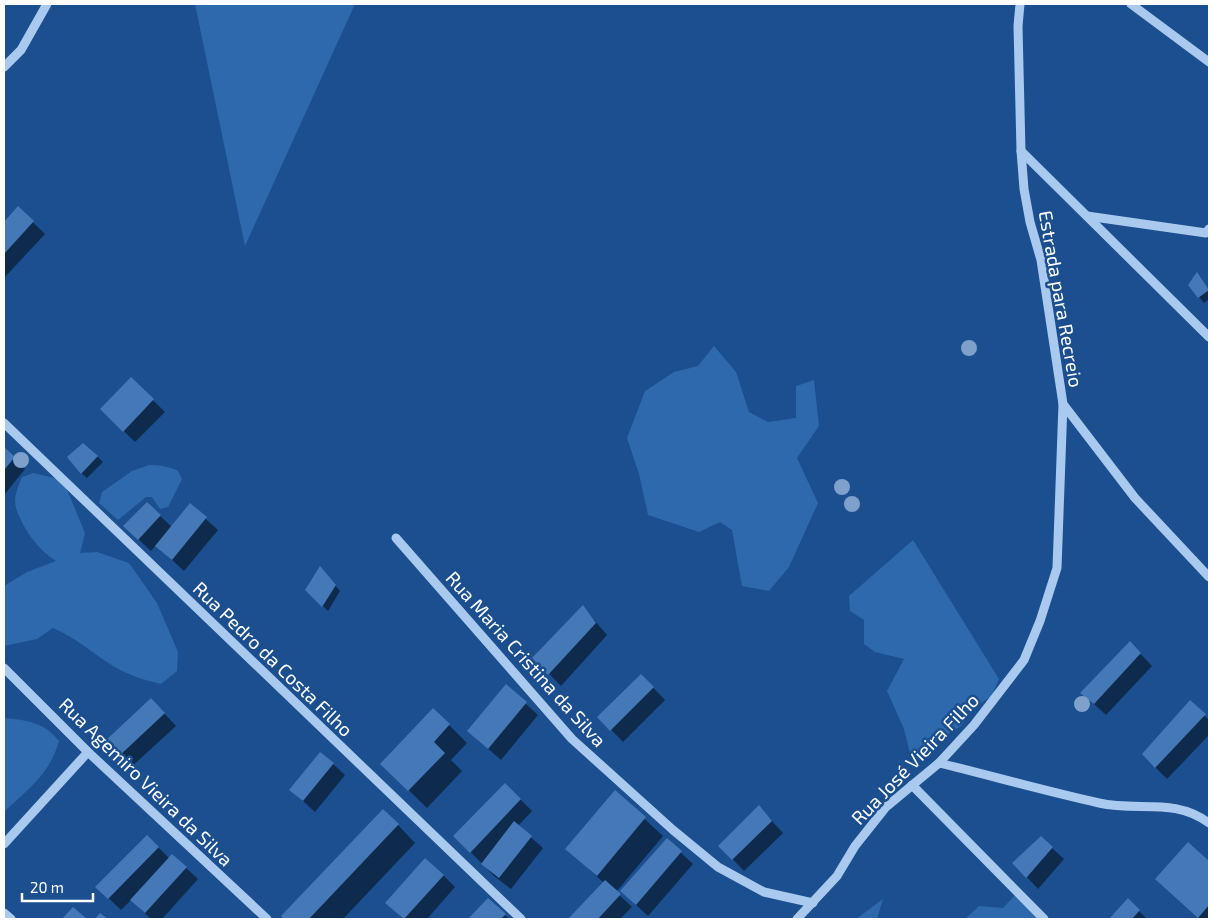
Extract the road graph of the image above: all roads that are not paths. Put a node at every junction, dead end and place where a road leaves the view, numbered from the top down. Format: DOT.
graph roads {
  1 [pos="47,4"];
  2 [pos="1020,4"];
  3 [pos="1131,4"];
  4 [pos="1209,62"];
  5 [pos="4,66"];
  6 [pos="1020,151"];
  7 [pos="1087,216"];
  8 [pos="1209,229"];
  9 [pos="1209,337"];
  10 [pos="1063,404"];
  11 [pos="4,423"];
  12 [pos="396,538"];
  13 [pos="1209,577"];
  14 [pos="4,668"];
  15 [pos="88,752"];
  16 [pos="939,763"];
  17 [pos="912,785"];
  18 [pos="1209,823"];
  19 [pos="4,844"];
  20 [pos="813,903"];
  21 [pos="4,913"];
  22 [pos="10,919"];
  23 [pos="267,919"];
  24 [pos="521,919"];
  25 [pos="797,919"];
  26 [pos="1044,919"];
  1 -- 5 [label="street"];
  2 -- 6 [label="street, Estrada para Recreio"];
  3 -- 4 [label="street"];
  6 -- 7 [label="street"];
  6 -- 10 [label="street, Estrada para Recreio"];
  7 -- 8 [label="street"];
  7 -- 9 [label="street"];
  10 -- 13 [label="street, Estrada para Recreio"];
  10 -- 16 [label="street, Rua José Vieira Filho"];
  11 -- 24 [label="street, Rua Pedro da Costa Filho"];
  12 -- 20 [label="street, Rua Maria Cristina da Silva"];
  14 -- 15 [label="street, Rua Agemiro Vieira da Silva"];
  15 -- 19 [label="street"];
  15 -- 23 [label="street, Rua Agemiro Vieira da Silva"];
  16 -- 17 [label="street, Rua José Vieira Filho"];
  16 -- 18 [label="street"];
  17 -- 20 [label="street, Rua José Vieira Filho"];
  17 -- 26 [label="street"];
  20 -- 25 [label="street, Rua José Vieira Filho"];
  21 -- 22 [label="street"];
}
